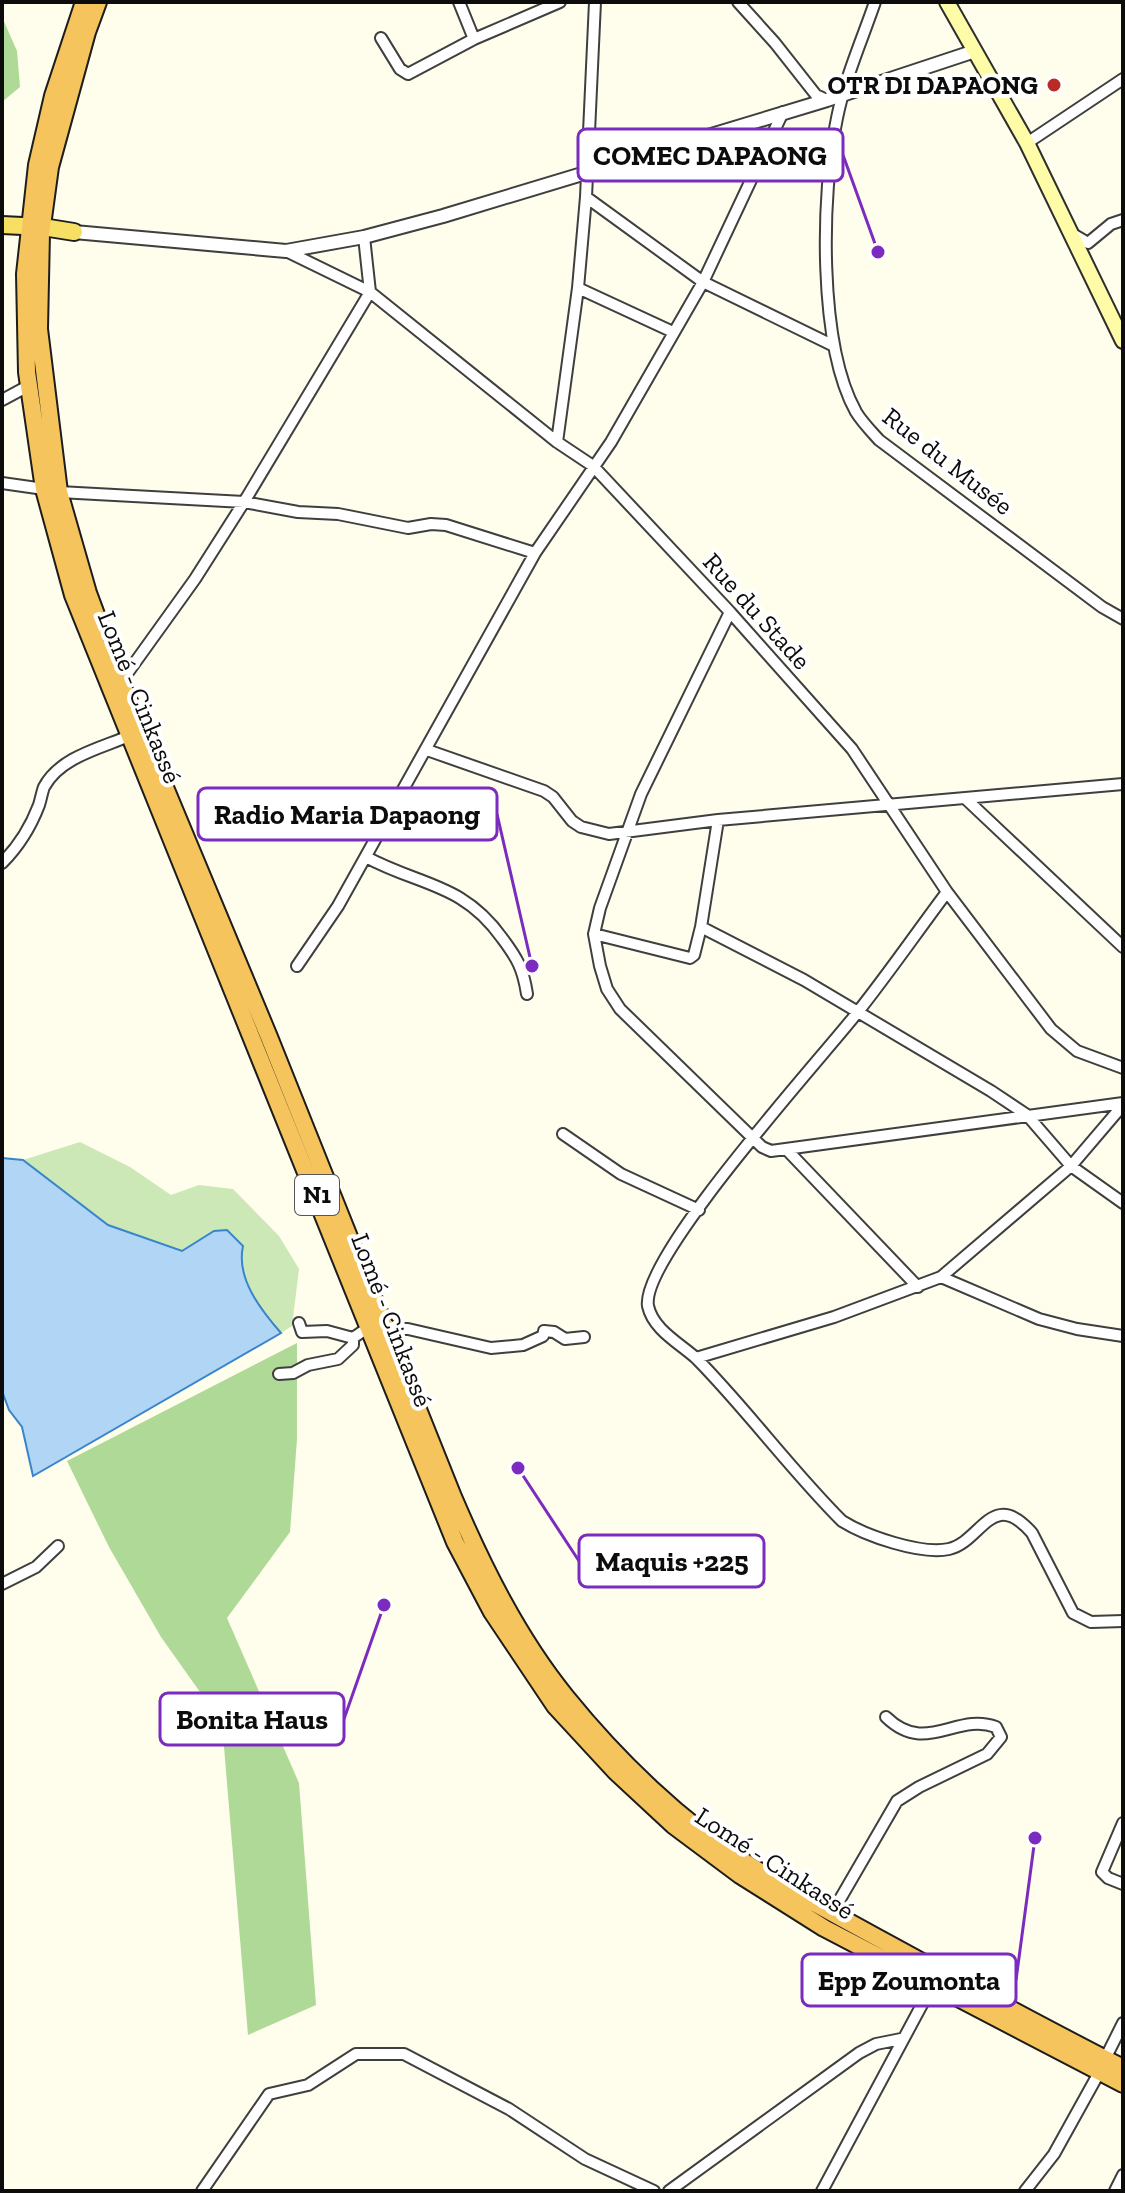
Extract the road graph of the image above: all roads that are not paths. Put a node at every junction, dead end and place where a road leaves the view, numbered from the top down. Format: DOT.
graph roads {
  1 [pos="84,2"];
  2 [pos="98,2"];
  3 [pos="459,2"];
  4 [pos="560,2"];
  5 [pos="595,2"];
  6 [pos="738,2"];
  7 [pos="875,2"];
  8 [pos="947,2"];
  9 [pos="381,38"];
  10 [pos="474,39"];
  11 [pos="975,51"];
  12 [pos="1123,79"];
  13 [pos="843,95"];
  14 [pos="827,100"];
  15 [pos="783,112"];
  16 [pos="1027,143"];
  17 [pos="587,172"];
  18 [pos="586,197"];
  19 [pos="1123,220"];
  20 [pos="2,225"];
  21 [pos="36,230"];
  22 [pos="1069,231"];
  23 [pos="2,232"];
  24 [pos="74,232"];
  25 [pos="364,237"];
  26 [pos="286,251"];
  27 [pos="703,282"];
  28 [pos="578,288"];
  29 [pos="370,292"];
  30 [pos="1119,323"];
  31 [pos="673,332"];
  32 [pos="1123,341"];
  33 [pos="832,345"];
  34 [pos="30,385"];
  35 [pos="2,400"];
  36 [pos="557,442"];
  37 [pos="593,466"];
  38 [pos="2,483"];
  39 [pos="52,490"];
  40 [pos="244,502"];
  41 [pos="535,553"];
  42 [pos="730,612"];
  43 [pos="1123,619"];
  44 [pos="116,685"];
  45 [pos="129,736"];
  46 [pos="427,750"];
  47 [pos="1123,784"];
  48 [pos="967,800"];
  49 [pos="888,804"];
  50 [pos="718,820"];
  51 [pos="627,830"];
  52 [pos="366,857"];
  53 [pos="2,863"];
  54 [pos="947,892"];
  55 [pos="701,927"];
  56 [pos="594,934"];
  57 [pos="1123,947"];
  58 [pos="297,966"];
  59 [pos="527,994"];
  60 [pos="857,1013"];
  61 [pos="1123,1068"];
  62 [pos="1123,1104"];
  63 [pos="1027,1115"];
  64 [pos="563,1134"];
  65 [pos="752,1136"];
  66 [pos="787,1150"];
  67 [pos="1071,1166"];
  68 [pos="1123,1203"];
  69 [pos="699,1210"];
  70 [pos="941,1277"];
  71 [pos="918,1287"];
  72 [pos="299,1323"];
  73 [pos="375,1324"];
  74 [pos="1123,1336"];
  75 [pos="584,1337"];
  76 [pos="353,1338"];
  77 [pos="696,1358"];
  78 [pos="279,1374"];
  79 [pos="58,1546"];
  80 [pos="2,1584"];
  81 [pos="1123,1621"];
  82 [pos="560,1701"];
  83 [pos="886,1717"];
  84 [pos="1123,1823"];
  85 [pos="1123,1884"];
  86 [pos="832,1913"];
  87 [pos="933,1984"];
  88 [pos="1005,2013"];
  89 [pos="1123,2023"];
  90 [pos="901,2039"];
  91 [pos="1103,2065"];
  92 [pos="1123,2068"];
  93 [pos="1123,2084"];
  94 [pos="1123,2175"];
  95 [pos="202,2191"];
  96 [pos="654,2191"];
  97 [pos="669,2191"];
  98 [pos="822,2191"];
  99 [pos="1025,2191"];
  100 [pos="1115,2191"];
  1 -- 21 [label="highway, Lomé - Cinkassé / N1"];
  2 -- 21 [label="highway, Lomé - Cinkassé / N1"];
  3 -- 10 [label="street"];
  4 -- 10 [label="street"];
  5 -- 17 [label="street"];
  6 -- 14 [label="street"];
  7 -- 13 [label="street, Rue du Musée"];
  8 -- 11 [label="main road"];
  9 -- 10 [label="street"];
  11 -- 13 [label="street"];
  11 -- 16 [label="main road"];
  12 -- 16 [label="street"];
  13 -- 14 [label="street"];
  13 -- 33 [label="street, Rue du Musée"];
  14 -- 15 [label="street"];
  15 -- 17 [label="street"];
  15 -- 27 [label="street"];
  16 -- 22 [label="main road"];
  17 -- 18 [label="street"];
  17 -- 25 [label="street"];
  18 -- 27 [label="street"];
  18 -- 28 [label="street"];
  19 -- 22 [label="street"];
  20 -- 21 [label="main road"];
  21 -- 23 [label="main road"];
  21 -- 24 [label="main road"];
  21 -- 34 [label="highway, Lomé - Cinkassé / N1"];
  21 -- 39 [label="highway, Lomé - Cinkassé / N1"];
  22 -- 30 [label="main road"];
  24 -- 26 [label="street"];
  25 -- 26 [label="street"];
  25 -- 29 [label="street"];
  26 -- 29 [label="street, Rue du Stade"];
  27 -- 31 [label="street"];
  27 -- 33 [label="street"];
  28 -- 31 [label="street"];
  28 -- 36 [label="street"];
  29 -- 36 [label="street, Rue du Stade"];
  29 -- 40 [label="street"];
  30 -- 32 [label="main road"];
  31 -- 37 [label="street"];
  33 -- 43 [label="street, Rue du Musée"];
  34 -- 35 [label="street"];
  34 -- 39 [label="highway, Lomé - Cinkassé / N1"];
  36 -- 37 [label="street, Rue du Stade"];
  37 -- 41 [label="street"];
  37 -- 42 [label="street, Rue du Stade"];
  38 -- 39 [label="street"];
  39 -- 40 [label="street"];
  39 -- 44 [label="highway, Lomé - Cinkassé / N1"];
  40 -- 41 [label="street"];
  40 -- 44 [label="street"];
  41 -- 46 [label="street"];
  42 -- 49 [label="street, Rue du Stade"];
  42 -- 51 [label="street"];
  44 -- 45 [label="highway, Lomé - Cinkassé / N1"];
  44 -- 73 [label="highway, Lomé - Cinkassé / N1"];
  45 -- 53 [label="street"];
  45 -- 73 [label="highway, Lomé - Cinkassé / N1"];
  46 -- 51 [label="street"];
  46 -- 52 [label="street"];
  47 -- 48 [label="street"];
  48 -- 49 [label="street"];
  48 -- 57 [label="street"];
  49 -- 50 [label="street"];
  49 -- 54 [label="street, Rue du Stade"];
  50 -- 51 [label="street"];
  50 -- 55 [label="street"];
  51 -- 56 [label="street"];
  52 -- 58 [label="street"];
  52 -- 59 [label="street"];
  54 -- 60 [label="street"];
  54 -- 61 [label="street, Rue du Stade"];
  55 -- 56 [label="street"];
  55 -- 60 [label="street"];
  56 -- 65 [label="street"];
  60 -- 63 [label="street"];
  60 -- 65 [label="street"];
  62 -- 63 [label="street"];
  62 -- 67 [label="street"];
  63 -- 66 [label="street"];
  63 -- 67 [label="street"];
  64 -- 69 [label="street"];
  65 -- 66 [label="street"];
  65 -- 69 [label="street"];
  66 -- 71 [label="street"];
  67 -- 68 [label="street"];
  67 -- 70 [label="street"];
  69 -- 77 [label="street"];
  70 -- 71 [label="street"];
  70 -- 74 [label="street"];
  71 -- 77 [label="street"];
  72 -- 76 [label="street"];
  73 -- 75 [label="street"];
  73 -- 76 [label="street"];
  73 -- 82 [label="highway, Lomé - Cinkassé / N1"];
  76 -- 78 [label="street"];
  77 -- 81 [label="street"];
  79 -- 80 [label="street"];
  82 -- 86 [label="highway, Lomé - Cinkassé / N1"];
  82 -- 87 [label="highway, Lomé - Cinkassé / N1"];
  83 -- 86 [label="street"];
  84 -- 85 [label="street"];
  86 -- 88 [label="highway, Lomé - Cinkassé / N1"];
  87 -- 88 [label="highway, Lomé - Cinkassé / N1"];
  87 -- 90 [label="street"];
  88 -- 91 [label="highway, Lomé - Cinkassé / N1"];
  89 -- 91 [label="street"];
  90 -- 97 [label="street"];
  90 -- 98 [label="street"];
  91 -- 92 [label="highway, Lomé - Cinkassé / N1"];
  91 -- 93 [label="highway, Lomé - Cinkassé / N1"];
  91 -- 99 [label="street"];
  94 -- 100 [label="street"];
  95 -- 96 [label="street"];
}
